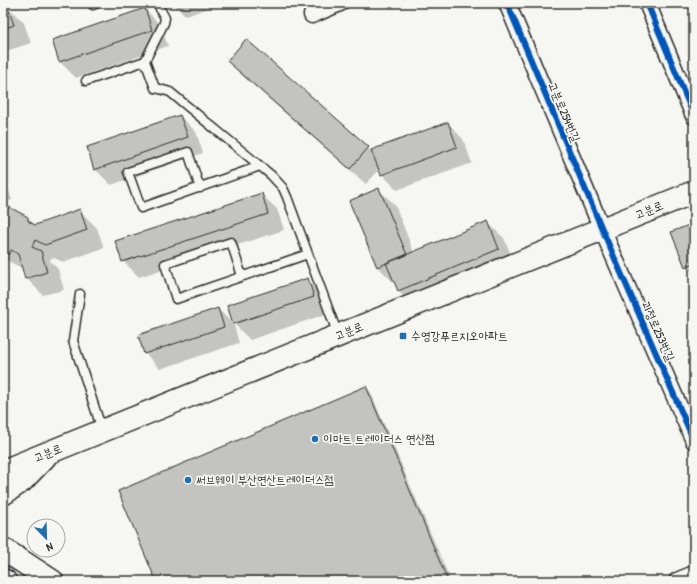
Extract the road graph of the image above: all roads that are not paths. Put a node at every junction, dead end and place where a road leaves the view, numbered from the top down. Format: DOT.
graph roads {
  1 [pos="92,3"];
  2 [pos="98,3"];
  3 [pos="157,3"];
  4 [pos="340,3"];
  5 [pos="507,3"];
  6 [pos="647,3"];
  7 [pos="309,9"];
  8 [pos="145,61"];
  9 [pos="86,82"];
  10 [pos="694,116"];
  11 [pos="260,166"];
  12 [pos="200,188"];
  13 [pos="694,192"];
  14 [pos="602,229"];
  15 [pos="308,254"];
  16 [pos="242,276"];
  17 [pos="80,294"];
  18 [pos="339,335"];
  19 [pos="102,431"];
  20 [pos="694,441"];
  21 [pos="44,454"];
  22 [pos="3,460"];
  23 [pos="3,471"];
  24 [pos="3,494"];
  25 [pos="3,538"];
  26 [pos="3,549"];
  27 [pos="694,574"];
  28 [pos="46,577"];
  29 [pos="677,581"];
  1 -- 2 [label="lane"];
  3 -- 8 [label="lane"];
  4 -- 7 [label="street"];
  5 -- 14 [label="street, 고분로254번길"];
  6 -- 10 [label="street"];
  8 -- 9 [label="lane"];
  8 -- 11 [label="lane"];
  11 -- 12 [label="lane"];
  11 -- 15 [label="lane"];
  12 -- 12 [label="lane"];
  13 -- 14 [label="main road, 고분로"];
  14 -- 18 [label="main road, 고분로"];
  14 -- 20 [label="street, 괴정로253번길"];
  15 -- 16 [label="lane"];
  15 -- 18 [label="lane"];
  16 -- 16 [label="lane"];
  17 -- 19 [label="lane"];
  18 -- 19 [label="main road, 고분로"];
  19 -- 21 [label="main road, 고분로"];
  21 -- 22 [label="main road"];
  21 -- 23 [label="main road, 고분로"];
  21 -- 24 [label="main road"];
  25 -- 28 [label="main road"];
  26 -- 28 [label="main road"];
  27 -- 29 [label="street"];
}
